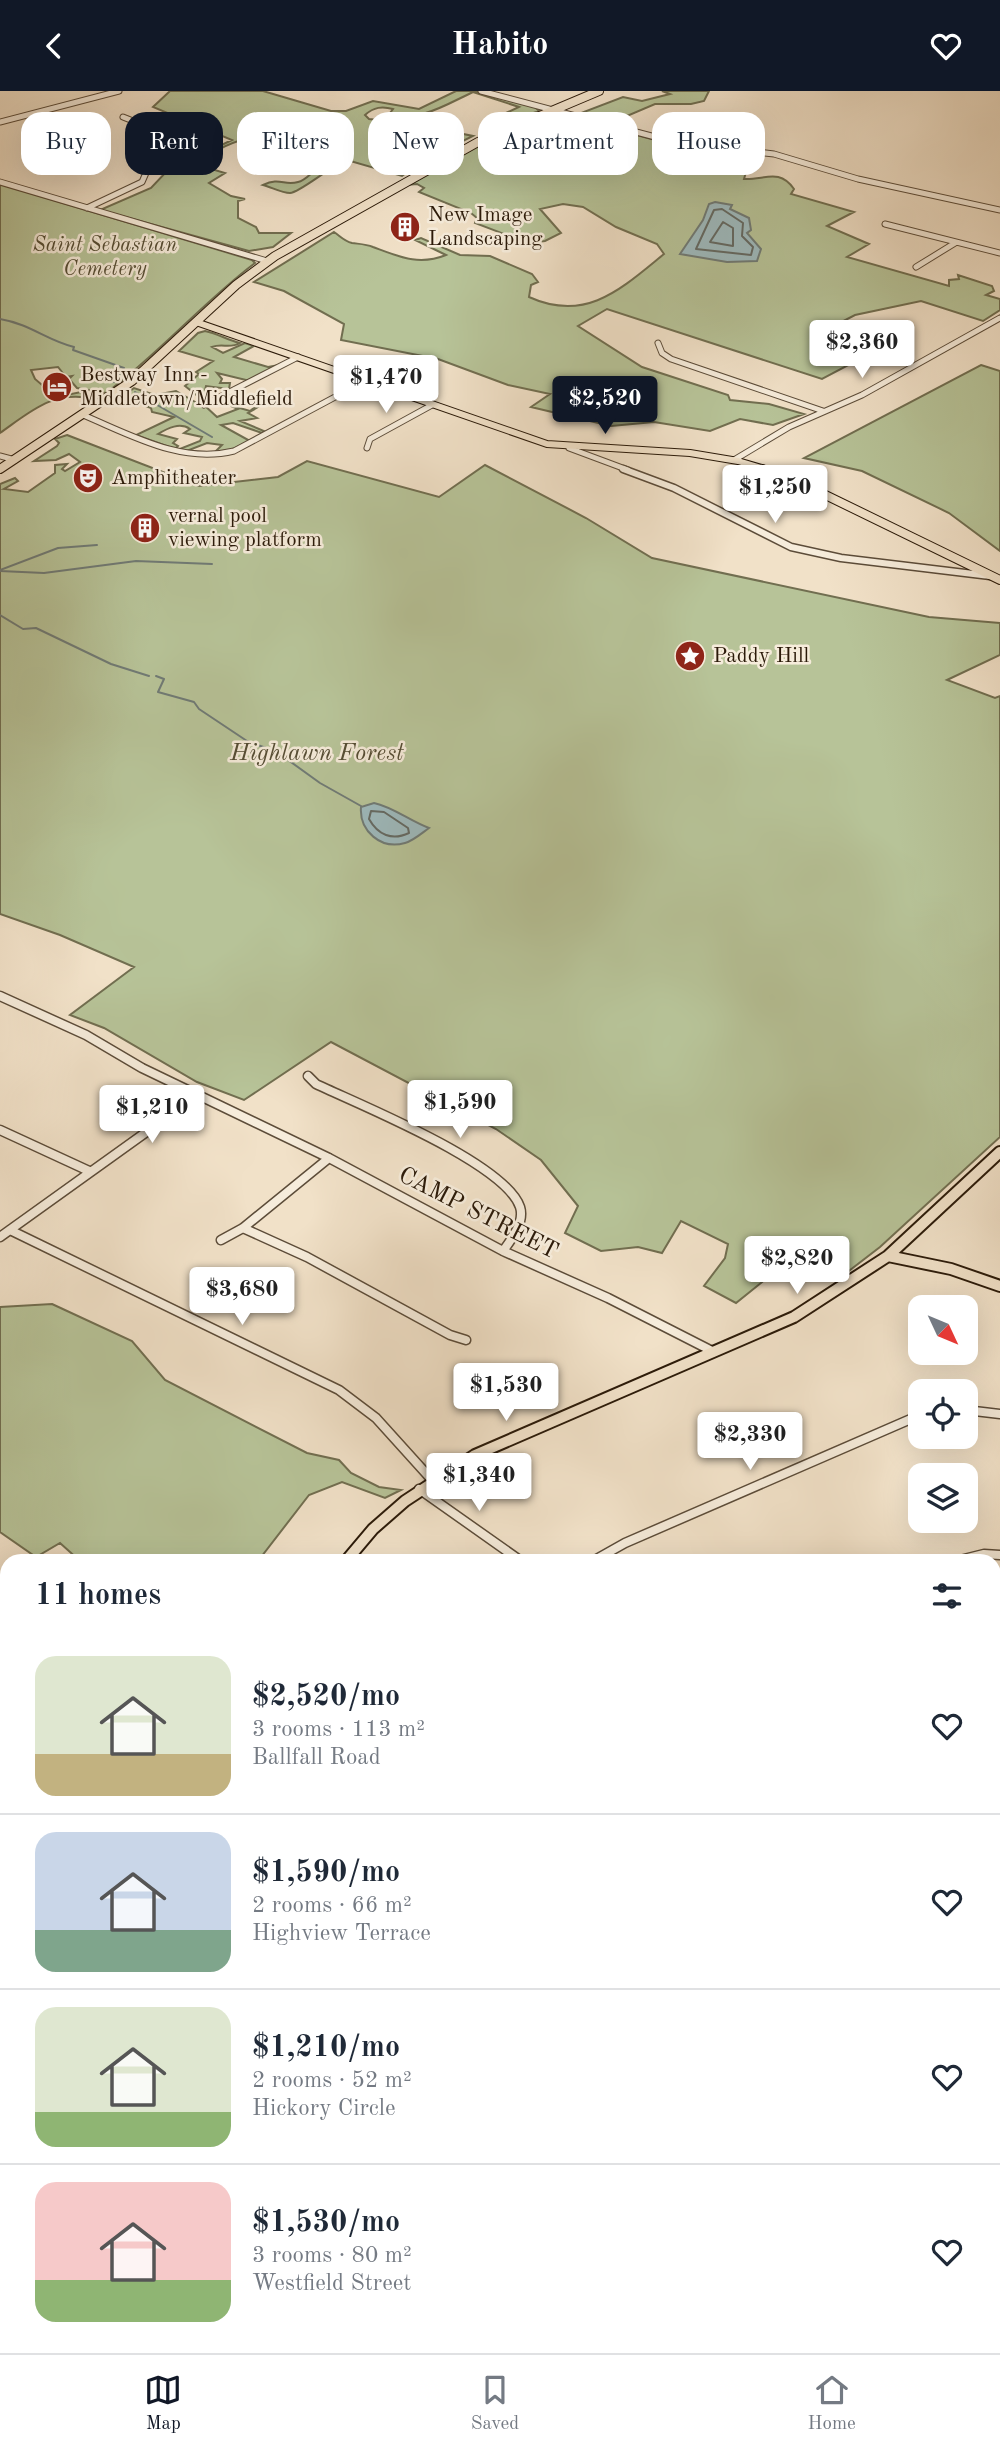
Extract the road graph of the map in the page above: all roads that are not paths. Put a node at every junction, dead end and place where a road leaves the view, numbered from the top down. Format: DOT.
graph roads {
  1 [pos="119,91"];
  2 [pos="481,91"];
  3 [pos="599,91"];
  4 [pos="554,109"];
  5 [pos="0,122"];
  6 [pos="145,175"];
  7 [pos="0,183"];
  8 [pos="87,208"];
  9 [pos="1000,210"];
  10 [pos="885,224"];
  11 [pos="955,243"];
  12 [pos="1000,253"];
  13 [pos="267,261"];
  14 [pos="916,268"];
  15 [pos="1000,318"];
  16 [pos="196,322"];
  17 [pos="657,343"];
  18 [pos="298,357"];
  19 [pos="365,381"];
  20 [pos="204,405"];
  21 [pos="432,405"];
  22 [pos="823,411"];
  23 [pos="83,415"];
  24 [pos="368,448"];
  25 [pos="569,448"];
  26 [pos="0,456"];
  27 [pos="15,460"];
  28 [pos="734,460"];
  29 [pos="0,469"];
  30 [pos="990,576"];
  31 [pos="1000,580"];
  32 [pos="0,996"];
  33 [pos="308,1076"];
  34 [pos="198,1094"];
  35 [pos="0,1130"];
  36 [pos="1000,1152"];
  37 [pos="329,1158"];
  38 [pos="89,1171"];
  39 [pos="243,1228"];
  40 [pos="10,1230"];
  41 [pos="0,1237"];
  42 [pos="221,1240"];
  43 [pos="503,1251"];
  44 [pos="888,1256"];
  45 [pos="1000,1286"];
  46 [pos="466,1340"];
  47 [pos="714,1352"];
  48 [pos="978,1412"];
  49 [pos="1000,1415"];
  50 [pos="908,1420"];
  51 [pos="432,1480"];
  52 [pos="419,1489"];
  53 [pos="352,1554"];
  54 [pos="511,1554"];
  55 [pos="605,1554"];
  1 -- 5 [label="street"];
  2 -- 4 [label="street"];
  3 -- 4 [label="highway"];
  4 -- 9 [label="street"];
  4 -- 13 [label="highway"];
  6 -- 8 [label="street"];
  7 -- 8 [label="street"];
  8 -- 13 [label="street"];
  10 -- 11 [label="street"];
  11 -- 12 [label="street"];
  11 -- 14 [label="street"];
  13 -- 16 [label="highway"];
  15 -- 22 [label="street"];
  16 -- 18 [label="main road"];
  16 -- 23 [label="highway"];
  17 -- 22 [label="street"];
  18 -- 19 [label="main road"];
  18 -- 20 [label="street"];
  19 -- 21 [label="main road"];
  19 -- 23 [label="street"];
  21 -- 24 [label="street"];
  21 -- 25 [label="main road"];
  22 -- 28 [label="street"];
  23 -- 27 [label="highway"];
  25 -- 28 [label="main road"];
  25 -- 30 [label="street"];
  26 -- 27 [label="street"];
  27 -- 29 [label="highway"];
  28 -- 30 [label="main road"];
  30 -- 31 [label="main road"];
  32 -- 34 [label="street, CAMP STREET"];
  33 -- 43 [label="street"];
  34 -- 37 [label="street, CAMP STREET"];
  34 -- 38 [label="street"];
  35 -- 38 [label="street"];
  36 -- 44 [label="main road"];
  37 -- 39 [label="street"];
  37 -- 43 [label="street, CAMP STREET"];
  38 -- 40 [label="street"];
  39 -- 42 [label="street"];
  39 -- 46 [label="street"];
  40 -- 41 [label="street"];
  40 -- 51 [label="street"];
  43 -- 47 [label="street, CAMP STREET"];
  44 -- 45 [label="main road"];
  44 -- 47 [label="main road"];
  47 -- 51 [label="main road"];
  48 -- 49 [label="street"];
  50 -- 55 [label="street"];
  51 -- 52 [label="main road"];
  52 -- 53 [label="main road"];
  52 -- 54 [label="street"];
}
